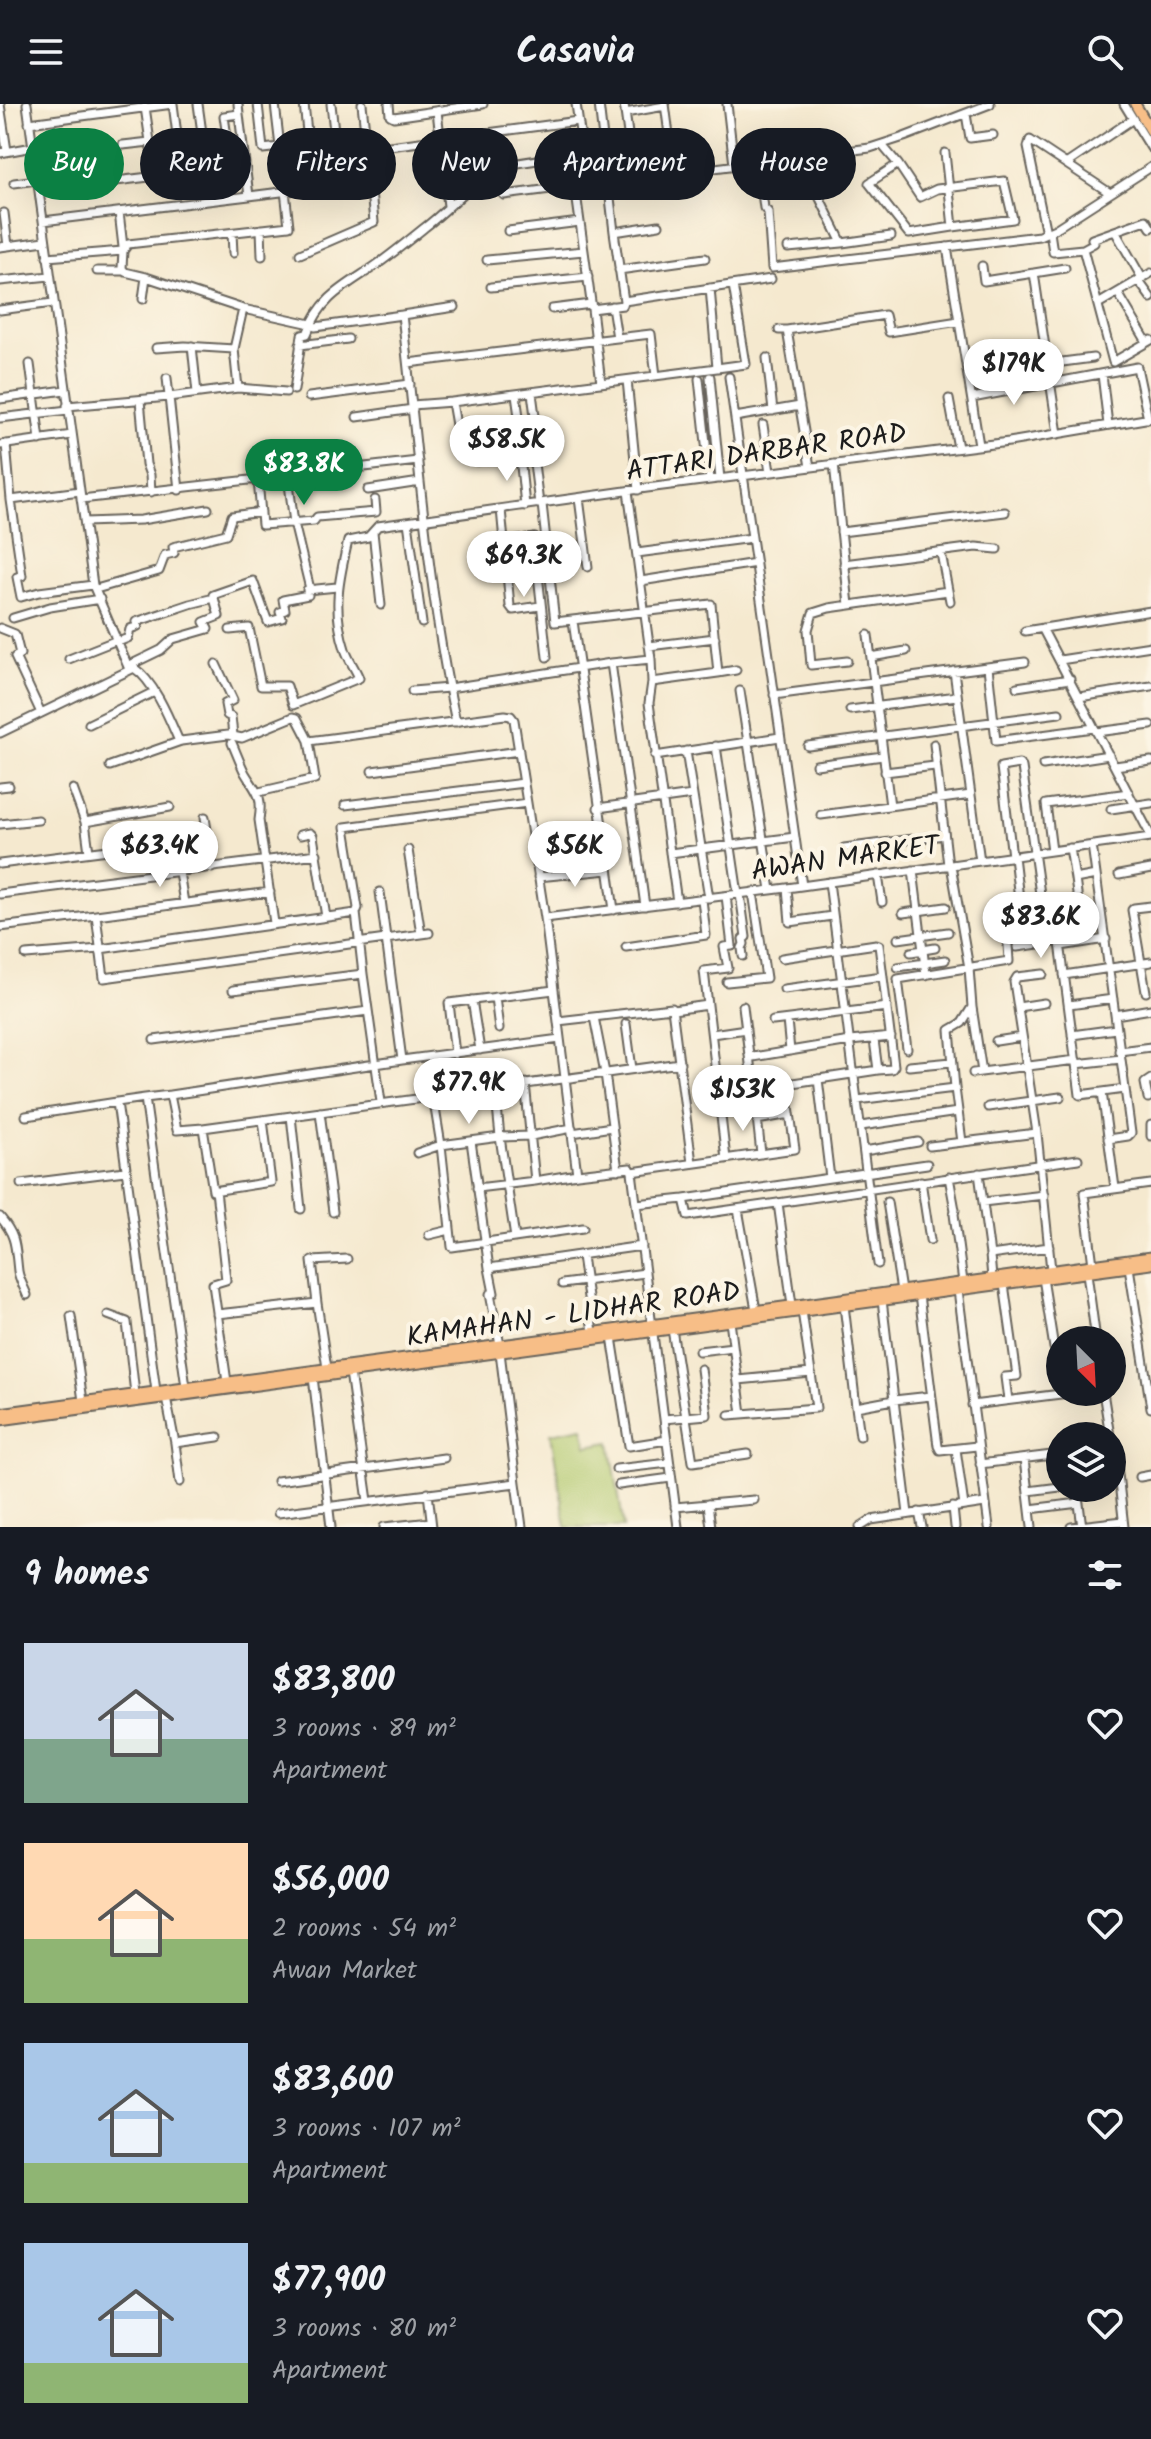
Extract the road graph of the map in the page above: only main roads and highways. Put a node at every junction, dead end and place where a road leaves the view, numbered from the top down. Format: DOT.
graph roads {
  1 [pos="1135,104"];
  2 [pos="1151,131"];
  3 [pos="1151,1257"];
  4 [pos="1151,1264"];
  5 [pos="1090,1269"];
  6 [pos="960,1286"];
  7 [pos="652,1328"];
  8 [pos="500,1348"];
  9 [pos="0,1413"];
  10 [pos="0,1420"];
  1 -- 2 [label="main road"];
  3 -- 5 [label="main road, KAMAHAN - LIDHAR ROAD"];
  4 -- 5 [label="main road, KAMAHAN - LIDHAR ROAD"];
  5 -- 6 [label="main road, KAMAHAN - LIDHAR ROAD"];
  5 -- 6 [label="main road, KAMAHAN - LIDHAR ROAD"];
  6 -- 7 [label="main road, KAMAHAN - LIDHAR ROAD"];
  6 -- 7 [label="main road, KAMAHAN - LIDHAR ROAD"];
  7 -- 8 [label="main road, KAMAHAN - LIDHAR ROAD"];
  7 -- 8 [label="main road, KAMAHAN - LIDHAR ROAD"];
  8 -- 9 [label="main road, KAMAHAN - LIDHAR ROAD"];
  8 -- 10 [label="main road, KAMAHAN - LIDHAR ROAD"];
}
